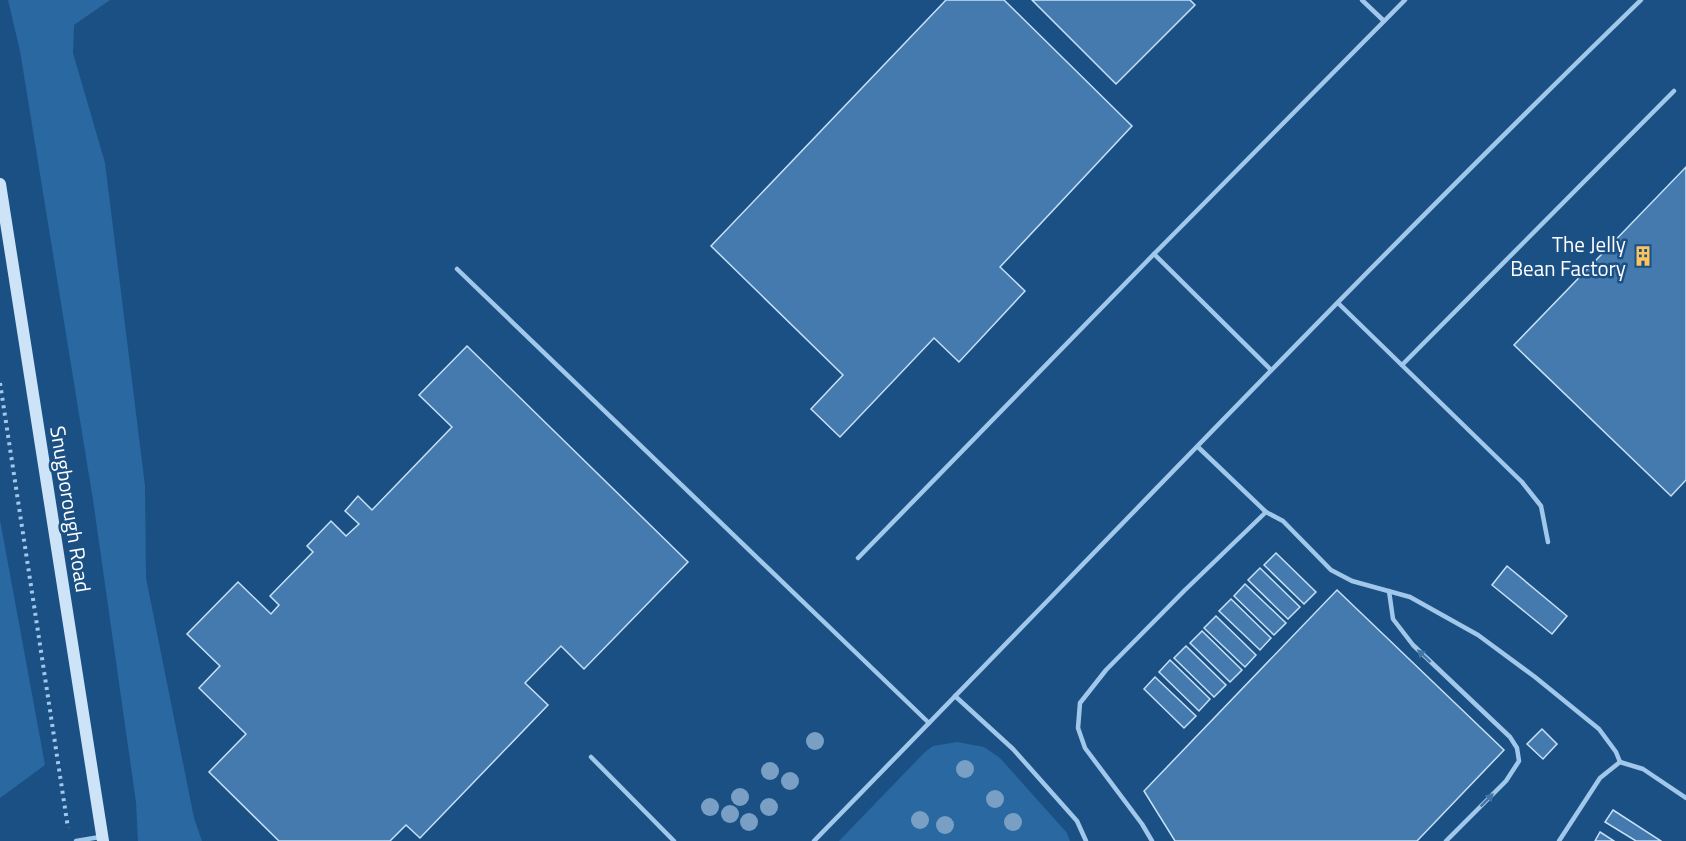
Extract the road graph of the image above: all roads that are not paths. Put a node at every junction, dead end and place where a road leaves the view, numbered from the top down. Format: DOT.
graph roads {
  1 [pos="1362,0"];
  2 [pos="1405,0"];
  3 [pos="1641,0"];
  4 [pos="1384,21"];
  5 [pos="1674,91"];
  6 [pos="0,184"];
  7 [pos="1154,254"];
  8 [pos="457,269"];
  9 [pos="1338,303"];
  10 [pos="1402,365"];
  11 [pos="1271,370"];
  12 [pos="1198,447"];
  13 [pos="1266,512"];
  14 [pos="1548,542"];
  15 [pos="858,558"];
  16 [pos="1389,591"];
  17 [pos="955,696"];
  18 [pos="929,723"];
  19 [pos="591,757"];
  20 [pos="1620,762"];
  21 [pos="1686,798"];
  22 [pos="103,839"];
  23 [pos="76,841"];
  24 [pos="674,841"];
  25 [pos="814,841"];
  26 [pos="1086,841"];
  27 [pos="1152,841"];
  28 [pos="1446,841"];
  29 [pos="1559,841"];
  1 -- 4 [label="lane"];
  2 -- 4 [label="lane"];
  3 -- 9 [label="lane"];
  4 -- 7 [label="lane"];
  5 -- 10 [label="lane"];
  6 -- 22 [label="main road, Snugborough Road"];
  7 -- 11 [label="lane"];
  7 -- 15 [label="lane"];
  8 -- 18 [label="lane"];
  9 -- 10 [label="lane"];
  9 -- 11 [label="lane"];
  10 -- 14 [label="lane"];
  11 -- 12 [label="lane"];
  12 -- 13 [label="lane"];
  12 -- 17 [label="lane"];
  13 -- 16 [label="lane"];
  13 -- 27 [label="lane"];
  16 -- 20 [label="lane"];
  28 -- 16 [label="lane, one-way"];
  17 -- 18 [label="lane"];
  17 -- 26 [label="lane"];
  18 -- 25 [label="lane"];
  19 -- 24 [label="lane"];
  20 -- 21 [label="lane"];
  20 -- 29 [label="lane"];
  22 -- 23 [label="lane"];
}
